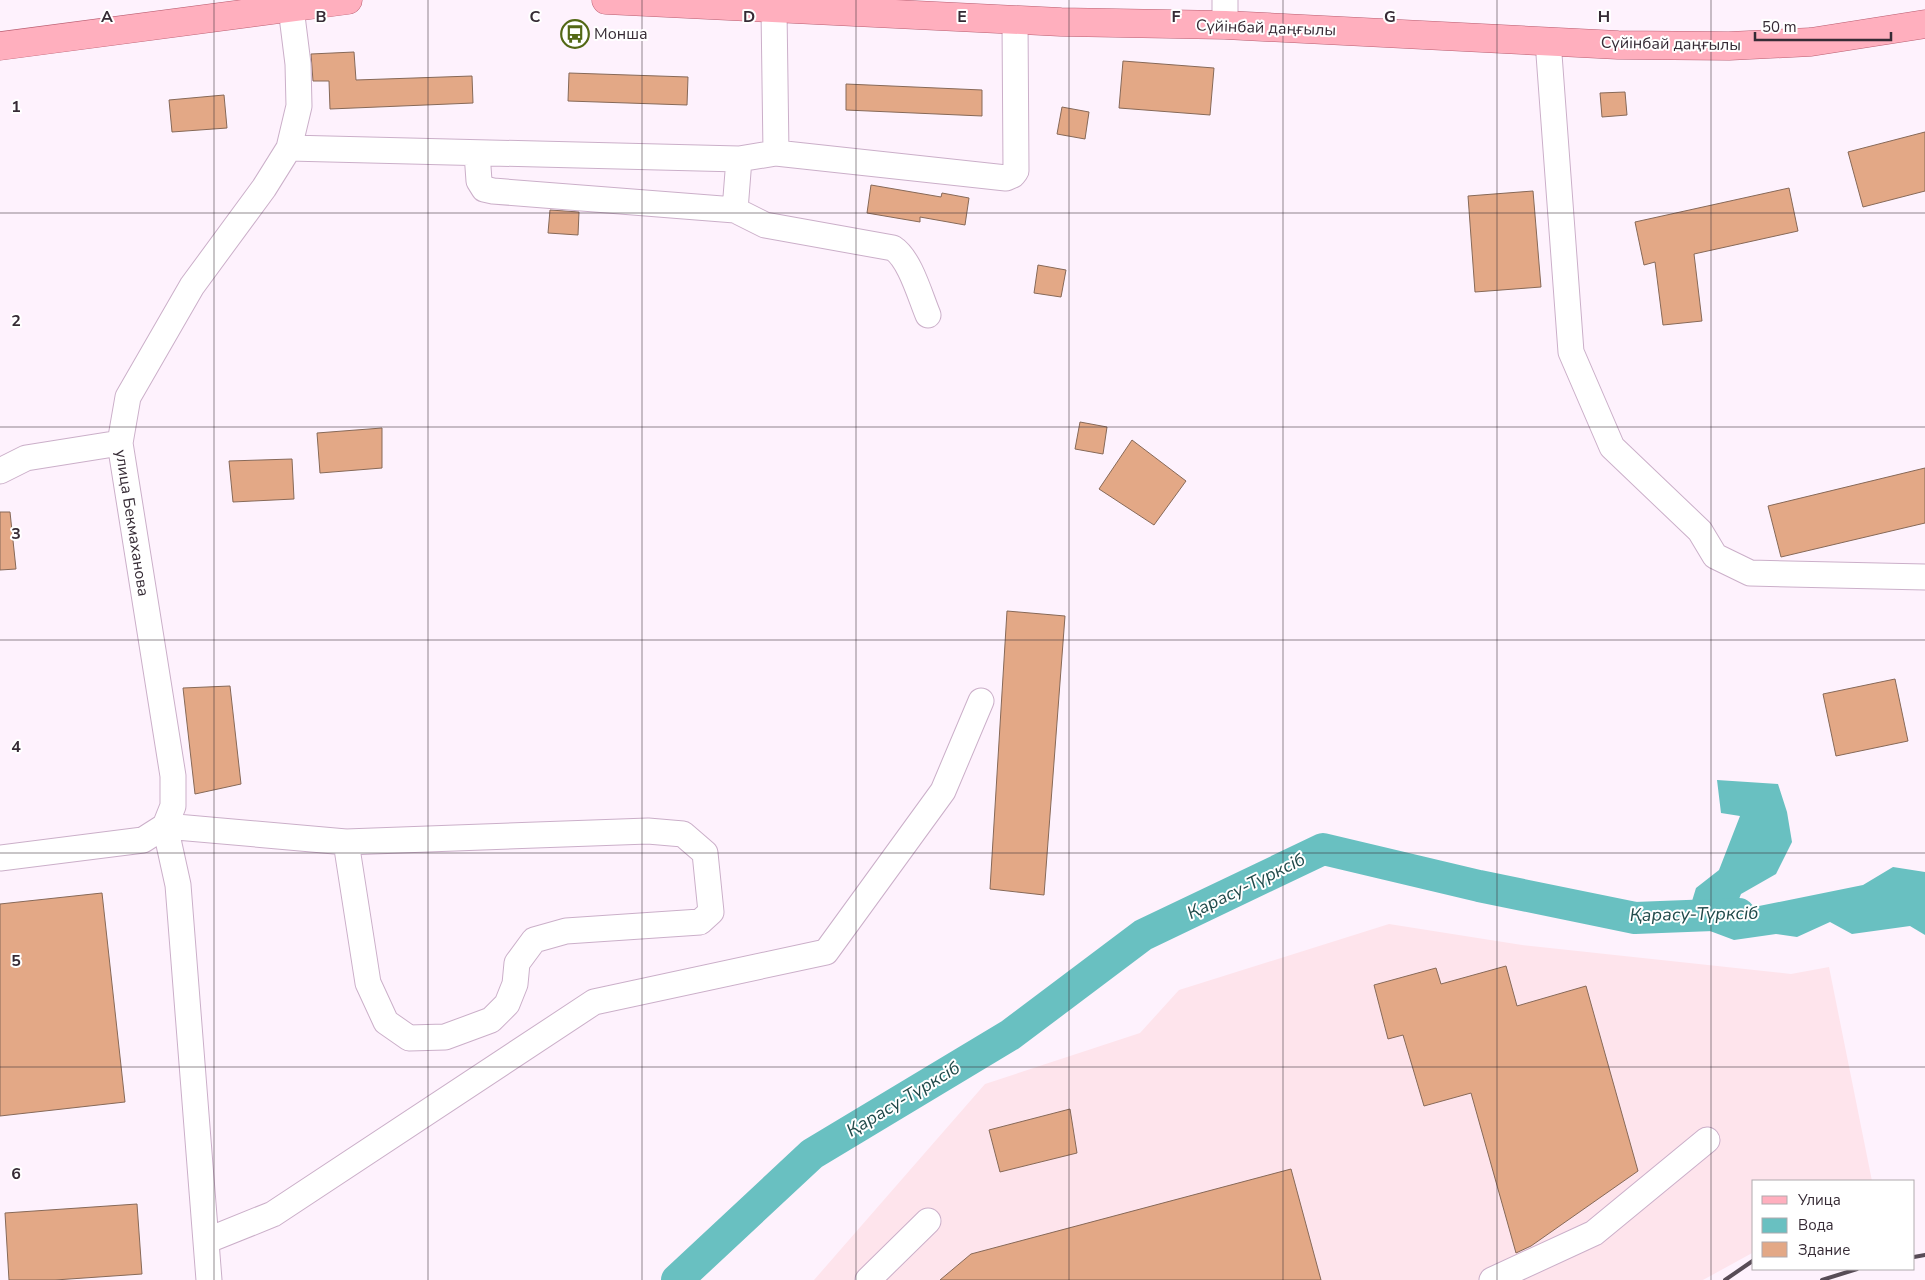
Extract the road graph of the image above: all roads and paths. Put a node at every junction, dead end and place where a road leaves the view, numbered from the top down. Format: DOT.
graph roads {
  1 [pos="348,0"];
  2 [pos="606,0"];
  3 [pos="858,6"];
  4 [pos="291,8"];
  5 [pos="774,10"];
  6 [pos="1225,13"];
  7 [pos="1015,20"];
  8 [pos="1925,24"];
  9 [pos="1548,41"];
  10 [pos="0,46"];
  11 [pos="289,148"];
  12 [pos="478,153"];
  13 [pos="776,153"];
  14 [pos="739,159"];
  15 [pos="735,210"];
  16 [pos="928,315"];
  17 [pos="120,443"];
  18 [pos="0,471"];
  19 [pos="1925,577"];
  20 [pos="981,701"];
  21 [pos="165,826"];
  22 [pos="346,842"];
  23 [pos="0,858"];
  24 [pos="1707,1140"];
  25 [pos="928,1221"];
  26 [pos="206,1241"];
  27 [pos="209,1280"];
  28 [pos="868,1280"];
  29 [pos="1492,1280"];
  1 -- 4 [label="main road"];
  2 -- 5 [label="main road, Сүйінбай даңғылы"];
  3 -- 5 [label="main road, Сүйінбай даңғылы"];
  3 -- 7 [label="main road, Сүйінбай даңғылы"];
  4 -- 10 [label="main road"];
  4 -- 11 [label="street, улица Бекмаханова"];
  5 -- 13 [label="street"];
  6 -- 7 [label="main road, Сүйінбай даңғылы"];
  6 -- 9 [label="main road, Сүйінбай даңғылы"];
  7 -- 13 [label="street"];
  8 -- 9 [label="main road, Сүйінбай даңғылы"];
  9 -- 19 [label="street"];
  11 -- 12 [label="street"];
  11 -- 17 [label="street, улица Бекмаханова"];
  12 -- 14 [label="street"];
  12 -- 15 [label="street"];
  13 -- 14 [label="street"];
  14 -- 15 [label="street"];
  15 -- 16 [label="street"];
  17 -- 18 [label="street"];
  17 -- 21 [label="street, улица Бекмаханова"];
  20 -- 26 [label="street"];
  21 -- 22 [label="street"];
  21 -- 23 [label="street"];
  21 -- 26 [label="street"];
  22 -- 22 [label="street"];
  24 -- 29 [label="street"];
  25 -- 28 [label="street"];
  26 -- 27 [label="street"];
}
